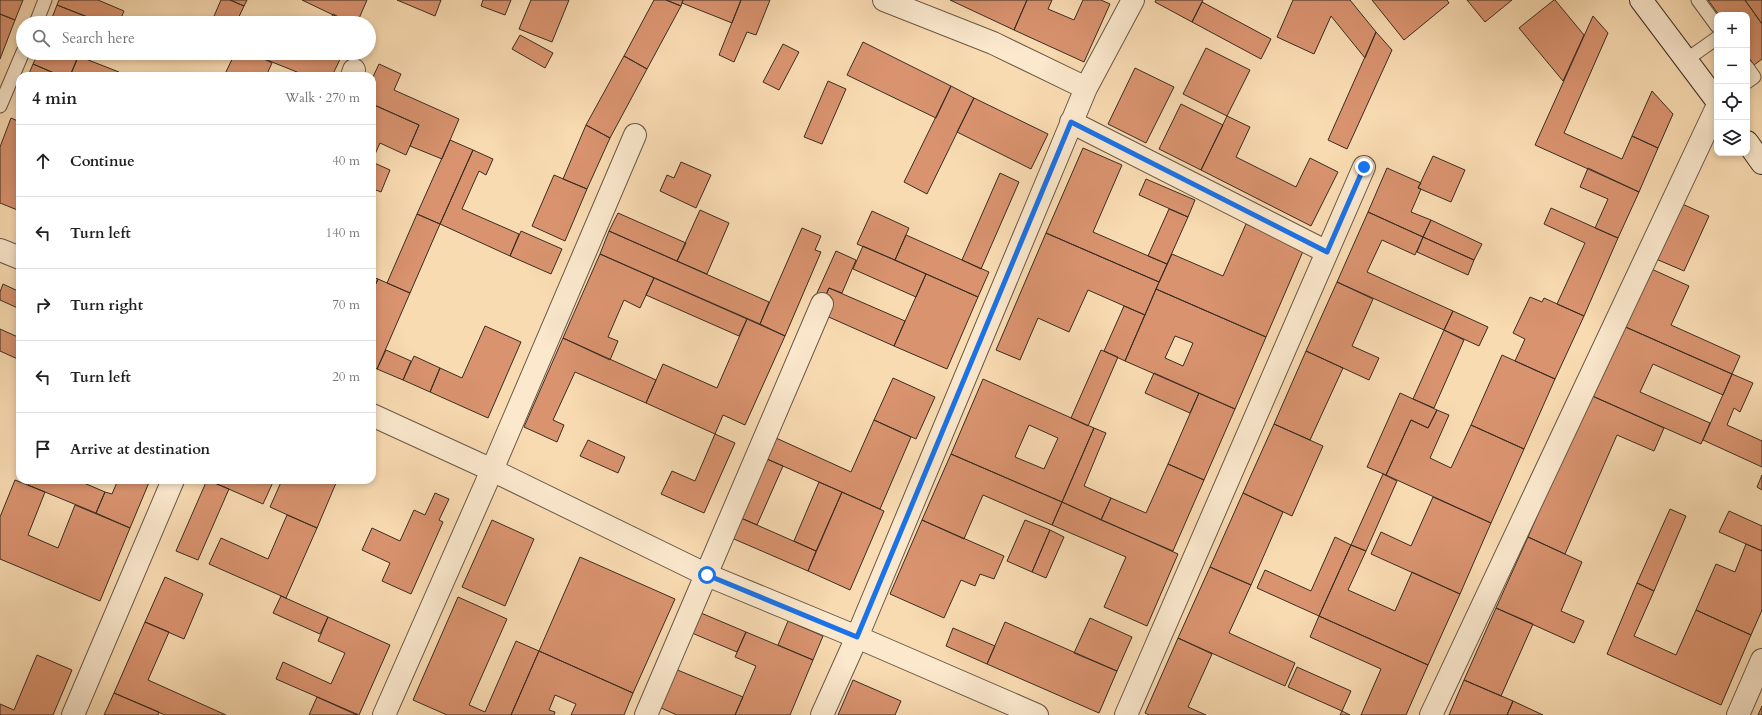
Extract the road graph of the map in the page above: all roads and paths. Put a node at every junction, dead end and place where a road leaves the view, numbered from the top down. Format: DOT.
graph roads {
  1 [pos="45,0"];
  2 [pos="884,0"];
  3 [pos="1133,0"];
  4 [pos="1641,0"];
  5 [pos="1698,0"];
  6 [pos="39,16"];
  7 [pos="1714,22"];
  8 [pos="1714,40"];
  9 [pos="20,60"];
  10 [pos="1686,60"];
  11 [pos="1086,88"];
  12 [pos="1714,97"];
  13 [pos="0,106"];
  14 [pos="1714,113"];
  15 [pos="1071,122"];
  16 [pos="635,135"];
  17 [pos="1750,146"];
  18 [pos="1762,163"];
  19 [pos="1364,167"];
  20 [pos="0,250"];
  21 [pos="1327,252"];
  22 [pos="16,256"];
  23 [pos="822,304"];
  24 [pos="376,417"];
  25 [pos="492,470"];
  26 [pos="172,484"];
  27 [pos="707,575"];
  28 [pos="857,637"];
  29 [pos="1762,660"];
  30 [pos="73,715"];
  31 [pos="384,715"];
  32 [pos="646,715"];
  33 [pos="822,715"];
  34 [pos="1038,715"];
  35 [pos="1126,715"];
  36 [pos="1431,715"];
  37 [pos="1738,715"];
  1 -- 6 [label="lane"];
  2 -- 11 [label="street"];
  3 -- 11 [label="street"];
  4 -- 10 [label="street"];
  5 -- 7 [label="lane"];
  8 -- 10 [label="lane"];
  9 -- 13 [label="lane"];
  10 -- 12 [label="street"];
  11 -- 15 [label="street"];
  14 -- 36 [label="street"];
  15 -- 21 [label="street"];
  15 -- 28 [label="street"];
  16 -- 25 [label="street"];
  17 -- 18 [label="street"];
  19 -- 21 [label="street"];
  20 -- 22 [label="street"];
  21 -- 35 [label="street"];
  23 -- 27 [label="street"];
  24 -- 25 [label="street"];
  25 -- 27 [label="street"];
  25 -- 31 [label="street"];
  26 -- 30 [label="street"];
  27 -- 28 [label="street"];
  27 -- 32 [label="street"];
  28 -- 33 [label="street"];
  28 -- 34 [label="street"];
  29 -- 37 [label="street"];
}
